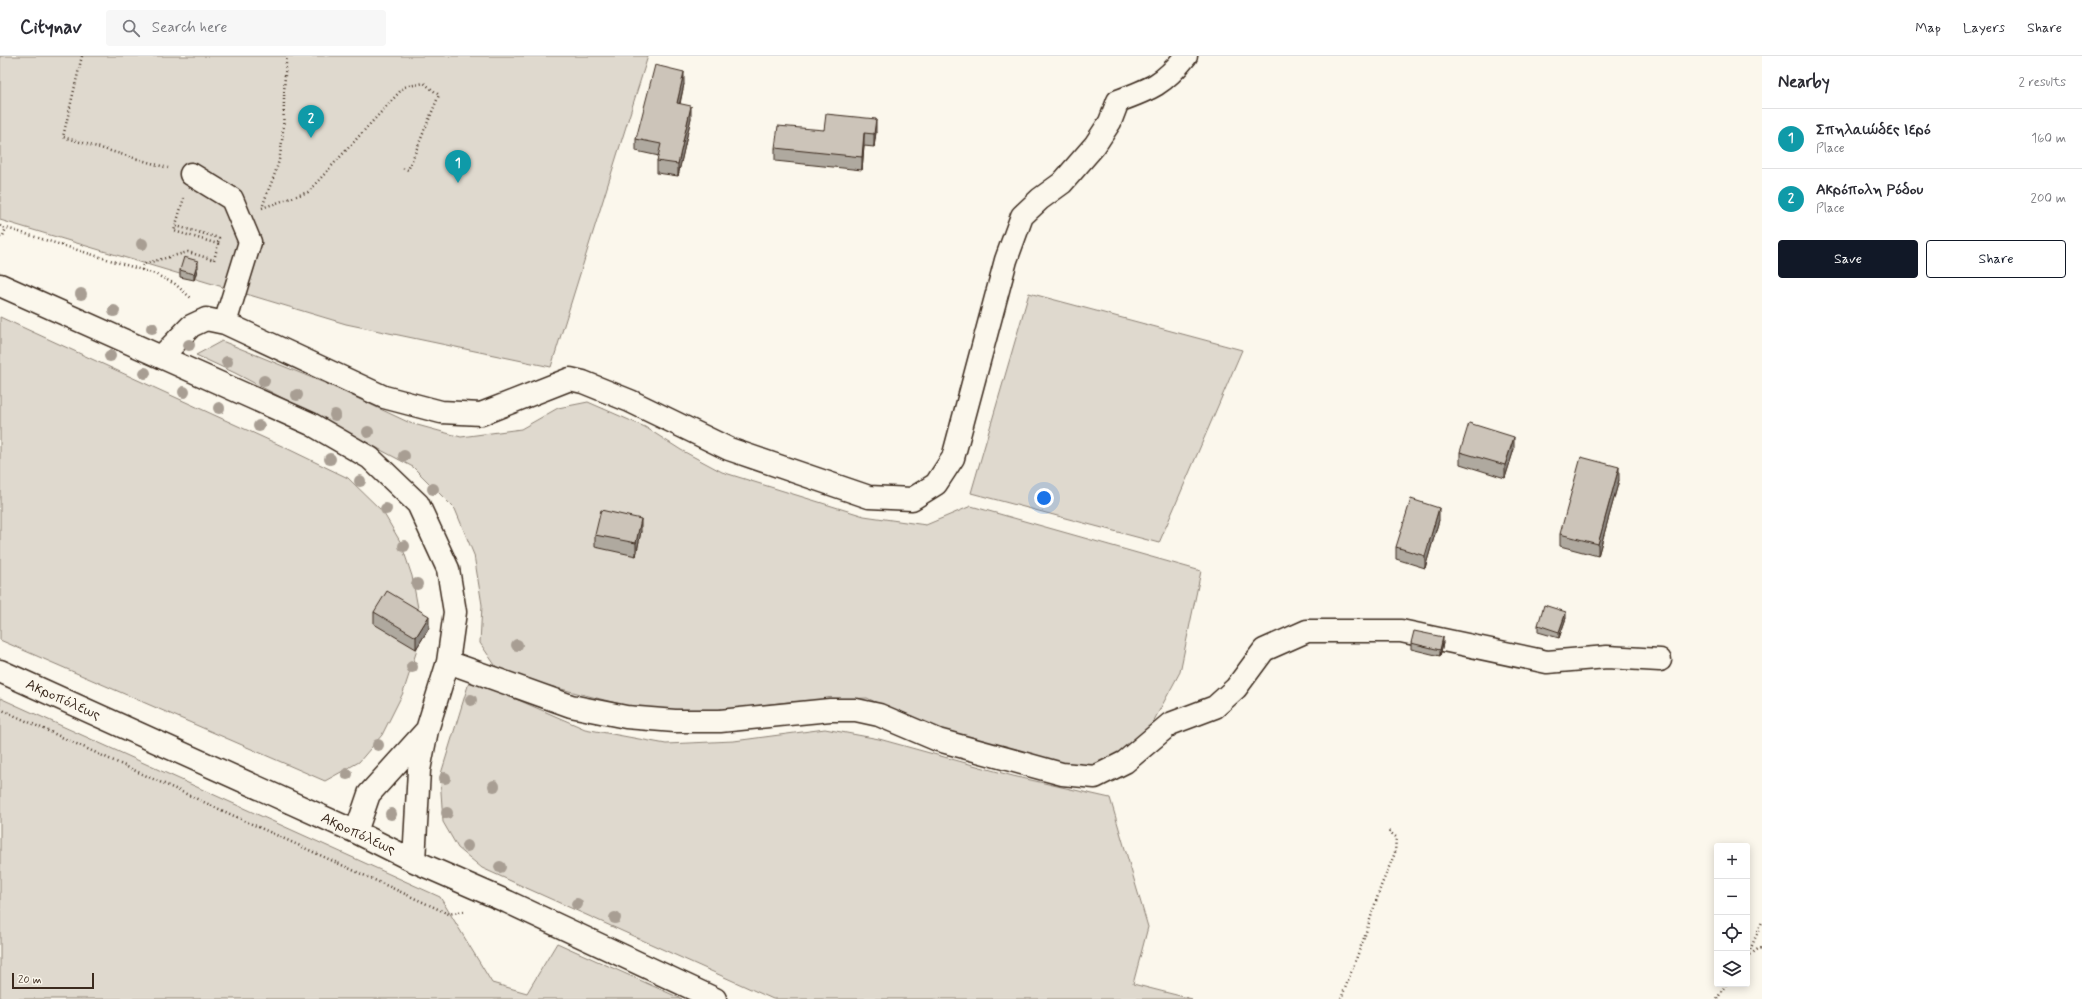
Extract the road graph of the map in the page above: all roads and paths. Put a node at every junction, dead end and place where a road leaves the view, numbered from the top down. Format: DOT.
graph roads {
  1 [pos="82,56"];
  2 [pos="287,56"];
  3 [pos="1186,56"];
  4 [pos="402,168"];
  5 [pos="191,174"];
  6 [pos="261,209"];
  7 [pos="0,226"];
  8 [pos="176,226"];
  9 [pos="6,228"];
  10 [pos="0,237"];
  11 [pos="250,242"];
  12 [pos="218,244"];
  13 [pos="142,270"];
  14 [pos="0,285"];
  15 [pos="193,299"];
  16 [pos="225,323"];
  17 [pos="162,356"];
  18 [pos="1660,660"];
  19 [pos="448,662"];
  20 [pos="0,671"];
  21 [pos="0,709"];
  22 [pos="427,730"];
  23 [pos="1387,830"];
  24 [pos="356,832"];
  25 [pos="414,861"];
  26 [pos="508,902"];
  27 [pos="1762,922"];
  28 [pos="1762,948"];
  29 [pos="1750,951"];
  30 [pos="1750,955"];
  31 [pos="1724,987"];
  32 [pos="715,999"];
  33 [pos="1341,999"];
  34 [pos="1716,999"];
  1 -- 5 [label="path"];
  2 -- 6 [label="path"];
  3 -- 16 [label="street"];
  4 -- 6 [label="path"];
  5 -- 8 [label="path"];
  5 -- 11 [label="street"];
  6 -- 11 [label="path"];
  7 -- 9 [label="path"];
  8 -- 12 [label="path"];
  8 -- 12 [label="path"];
  9 -- 10 [label="path"];
  9 -- 13 [label="path"];
  11 -- 16 [label="street"];
  12 -- 13 [label="path"];
  13 -- 15 [label="path"];
  14 -- 17 [label="street"];
  16 -- 17 [label="street"];
  17 -- 19 [label="street"];
  18 -- 19 [label="street"];
  19 -- 22 [label="street"];
  20 -- 24 [label="street, Ακροπόλεως"];
  21 -- 26 [label="path"];
  22 -- 24 [label="street"];
  22 -- 25 [label="street"];
  23 -- 33 [label="path"];
  24 -- 25 [label="street, Ακροπόλεως"];
  25 -- 26 [label="street, Ακροπόλεως"];
  26 -- 32 [label="street, Ακροπόλεως"];
  27 -- 29 [label="path"];
  28 -- 30 [label="path"];
  31 -- 34 [label="path"];
}
